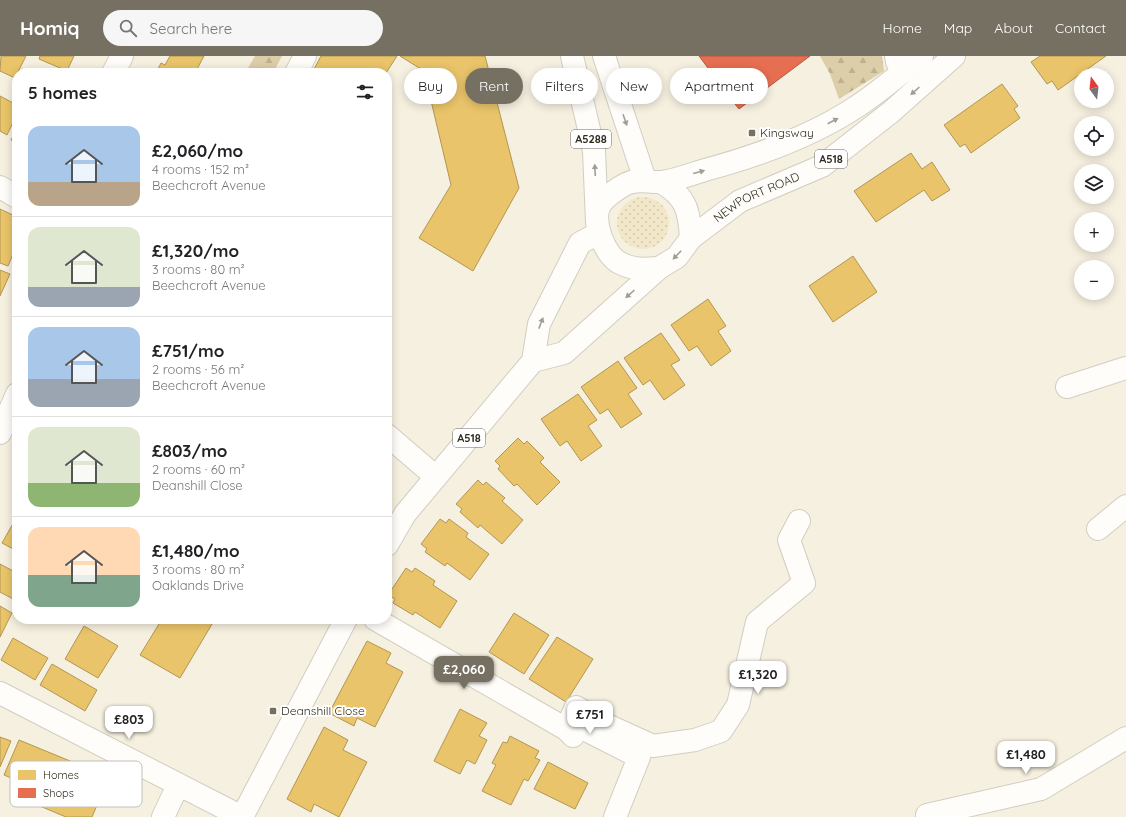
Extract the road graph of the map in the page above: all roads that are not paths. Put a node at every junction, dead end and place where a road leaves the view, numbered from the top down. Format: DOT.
graph roads {
  1 [pos="122,56"];
  2 [pos="305,56"];
  3 [pos="572,56"];
  4 [pos="604,56"];
  5 [pos="922,56"];
  6 [pos="940,56"];
  7 [pos="954,56"];
  8 [pos="900,64"];
  9 [pos="116,68"];
  10 [pos="299,68"];
  11 [pos="653,181"];
  12 [pos="0,186"];
  13 [pos="12,194"];
  14 [pos="598,228"];
  15 [pos="691,238"];
  16 [pos="659,268"];
  17 [pos="533,361"];
  18 [pos="1126,368"];
  19 [pos="1067,387"];
  20 [pos="12,405"];
  21 [pos="0,433"];
  22 [pos="392,439"];
  23 [pos="436,477"];
  24 [pos="1126,506"];
  25 [pos="799,522"];
  26 [pos="1098,529"];
  27 [pos="392,536"];
  28 [pos="343,624"];
  29 [pos="384,624"];
  30 [pos="0,693"];
  31 [pos="570,733"];
  32 [pos="1126,738"];
  33 [pos="132,761"];
  34 [pos="142,766"];
  35 [pos="178,785"];
  36 [pos="928,815"];
  37 [pos="162,817"];
  38 [pos="242,817"];
  39 [pos="615,817"];
  1 -- 9 [label="main road"];
  2 -- 10 [label="main road"];
  14 -- 3 [label="main road, A5288, one-way"];
  4 -- 11 [label="main road, A5288, one-way"];
  5 -- 8 [label="main road, A518"];
  6 -- 8 [label="main road"];
  7 -- 15 [label="main road, NEWPORT ROAD / A518, one-way"];
  11 -- 8 [label="main road, A518, one-way"];
  11 -- 14 [label="main road, A518"];
  11 -- 15 [label="main road"];
  12 -- 13 [label="main road"];
  14 -- 16 [label="main road, NEWPORT ROAD / A518"];
  17 -- 14 [label="main road, one-way"];
  15 -- 16 [label="main road, NEWPORT ROAD / A518, one-way"];
  16 -- 17 [label="main road, NEWPORT ROAD / A518, one-way"];
  17 -- 23 [label="main road, A518"];
  18 -- 19 [label="main road"];
  20 -- 21 [label="main road"];
  22 -- 23 [label="main road"];
  23 -- 27 [label="main road, A518"];
  24 -- 26 [label="main road"];
  25 -- 31 [label="main road"];
  28 -- 38 [label="main road"];
  29 -- 31 [label="main road"];
  30 -- 33 [label="main road"];
  31 -- 39 [label="main road"];
  32 -- 36 [label="main road"];
  34 -- 35 [label="main road"];
  35 -- 37 [label="main road"];
  35 -- 38 [label="main road"];
}
